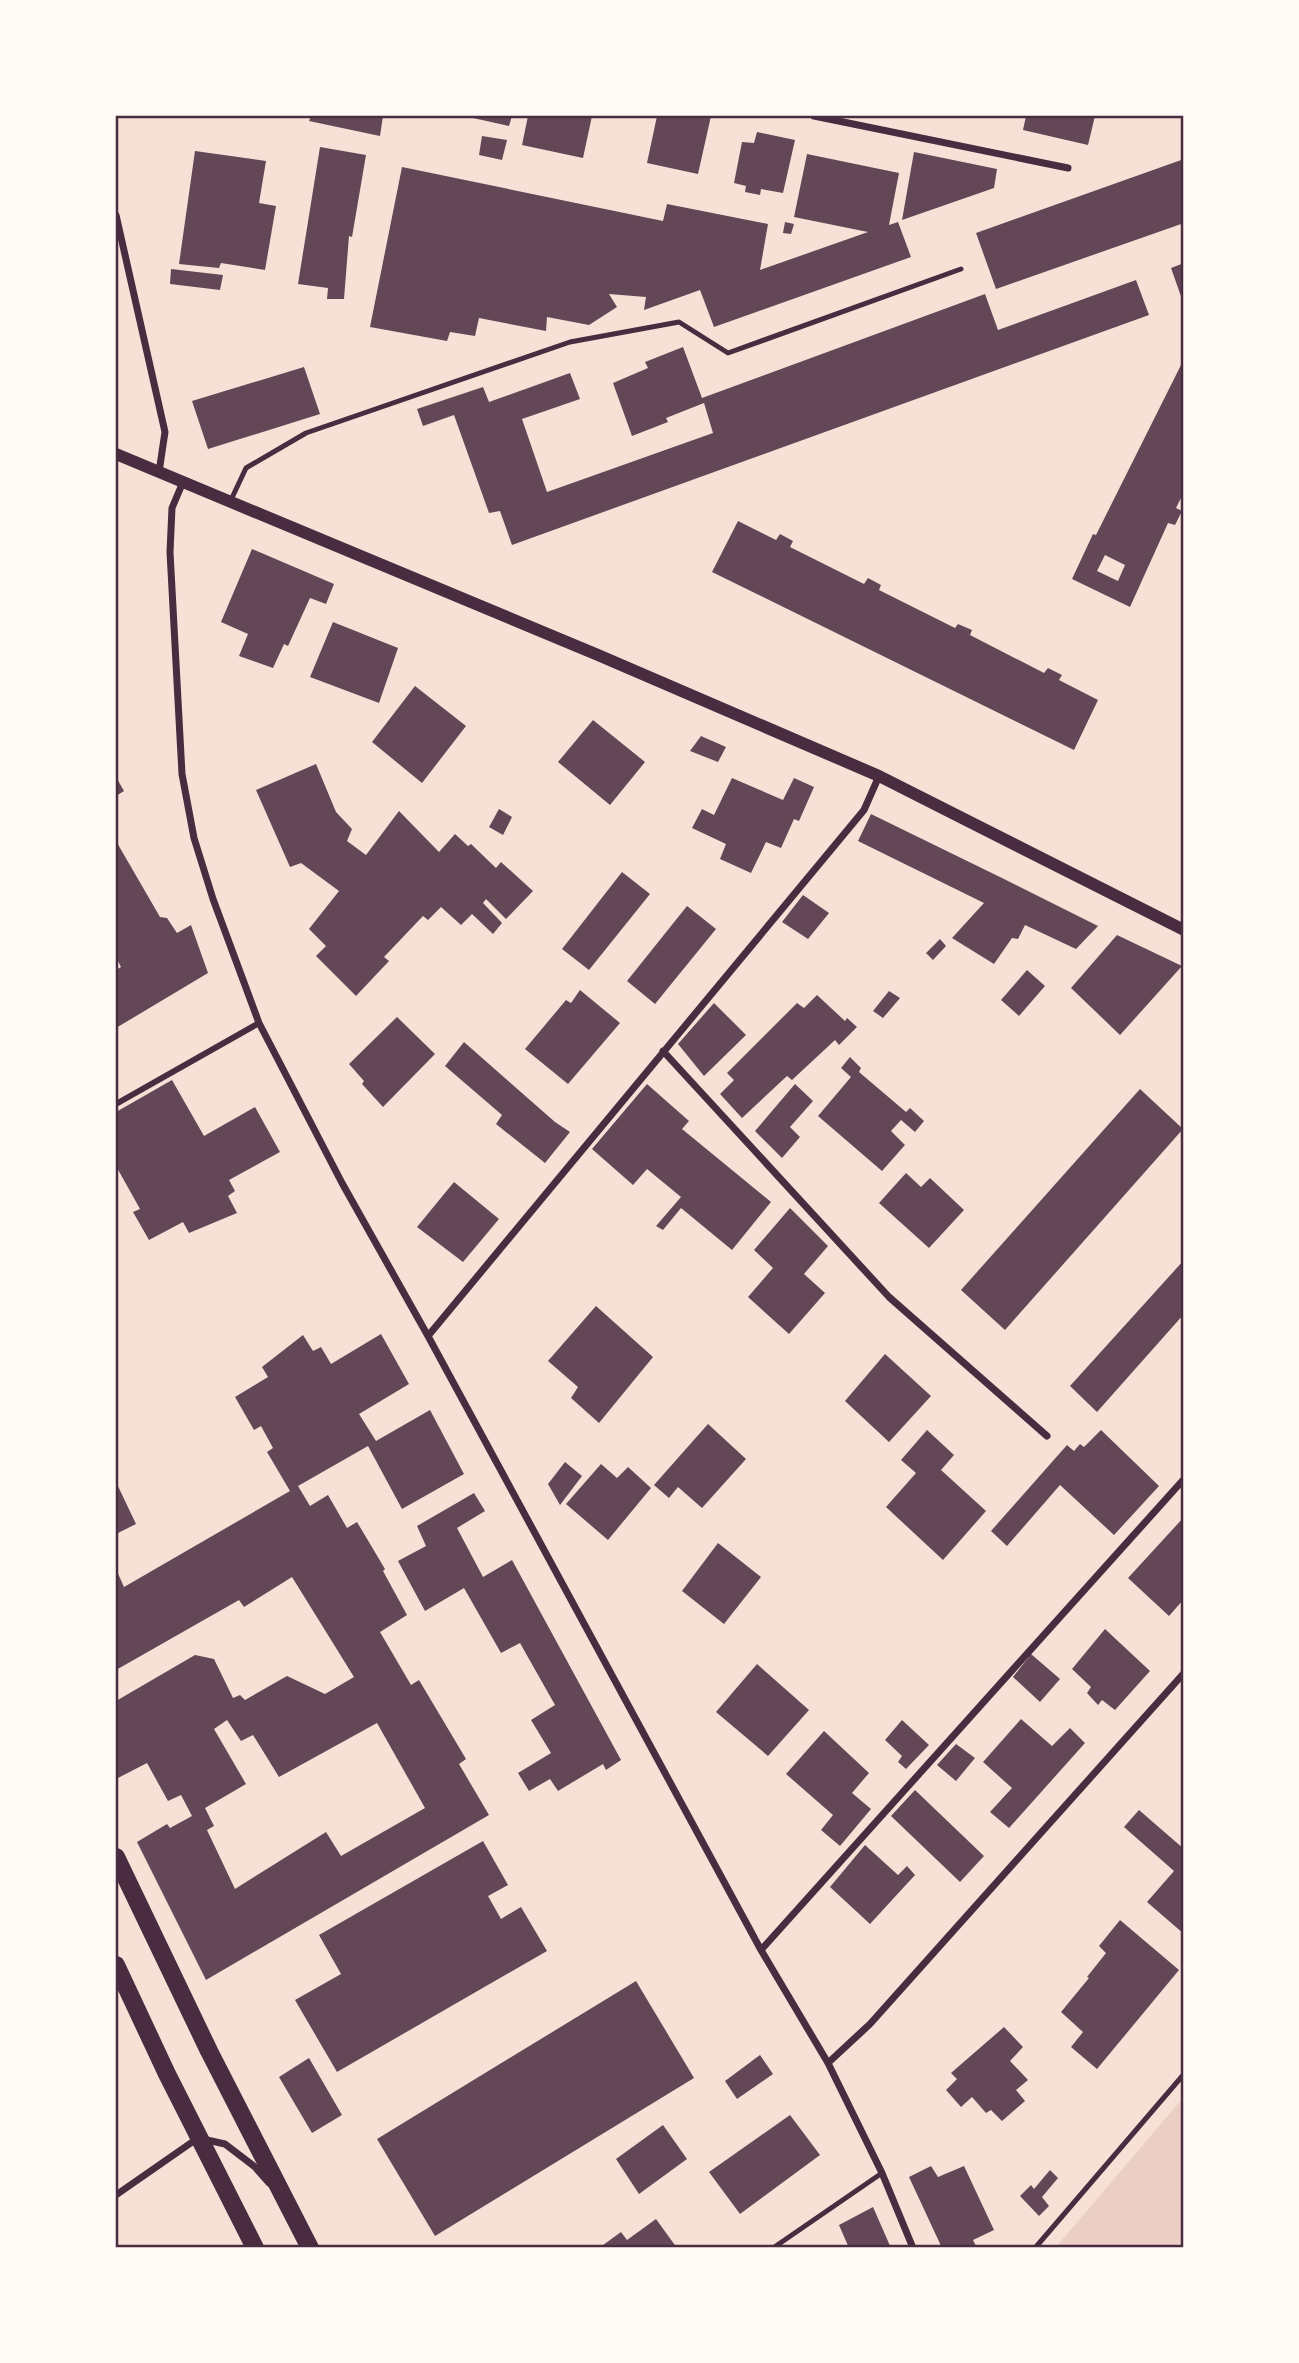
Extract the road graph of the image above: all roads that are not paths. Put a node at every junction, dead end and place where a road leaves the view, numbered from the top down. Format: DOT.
graph roads {
  1 [pos="814,116"];
  2 [pos="1068,169"];
  3 [pos="116,215"];
  4 [pos="961,269"];
  5 [pos="116,454"];
  6 [pos="159,472"];
  7 [pos="183,482"];
  8 [pos="230,502"];
  9 [pos="879,776"];
  10 [pos="1184,930"];
  11 [pos="259,1023"];
  12 [pos="663,1051"];
  13 [pos="116,1104"];
  14 [pos="428,1336"];
  15 [pos="1046,1436"];
  16 [pos="1184,1479"];
  17 [pos="1184,1673"];
  18 [pos="116,1857"];
  19 [pos="761,1950"];
  20 [pos="116,1965"];
  21 [pos="828,2063"];
  22 [pos="1184,2074"];
  23 [pos="198,2138"];
  24 [pos="882,2173"];
  25 [pos="116,2195"];
  26 [pos="285,2202"];
  27 [pos="255,2248"];
  28 [pos="310,2248"];
  29 [pos="773,2248"];
  30 [pos="913,2248"];
  31 [pos="1035,2248"];
  1 -- 2 [label="street"];
  3 -- 6 [label="street"];
  4 -- 8 [label="lane"];
  5 -- 6 [label="street"];
  6 -- 7 [label="street"];
  7 -- 8 [label="street"];
  7 -- 11 [label="street"];
  8 -- 9 [label="street"];
  9 -- 10 [label="street"];
  9 -- 12 [label="street"];
  11 -- 13 [label="street"];
  11 -- 14 [label="street"];
  12 -- 14 [label="street"];
  12 -- 15 [label="street"];
  14 -- 19 [label="street"];
  16 -- 19 [label="street"];
  17 -- 21 [label="street"];
  18 -- 26 [label="main road"];
  19 -- 21 [label="street"];
  20 -- 23 [label="main road"];
  21 -- 24 [label="street"];
  22 -- 31 [label="lane"];
  23 -- 25 [label="street"];
  23 -- 26 [label="street"];
  23 -- 27 [label="main road"];
  24 -- 29 [label="lane"];
  24 -- 30 [label="street"];
  26 -- 28 [label="main road"];
}
